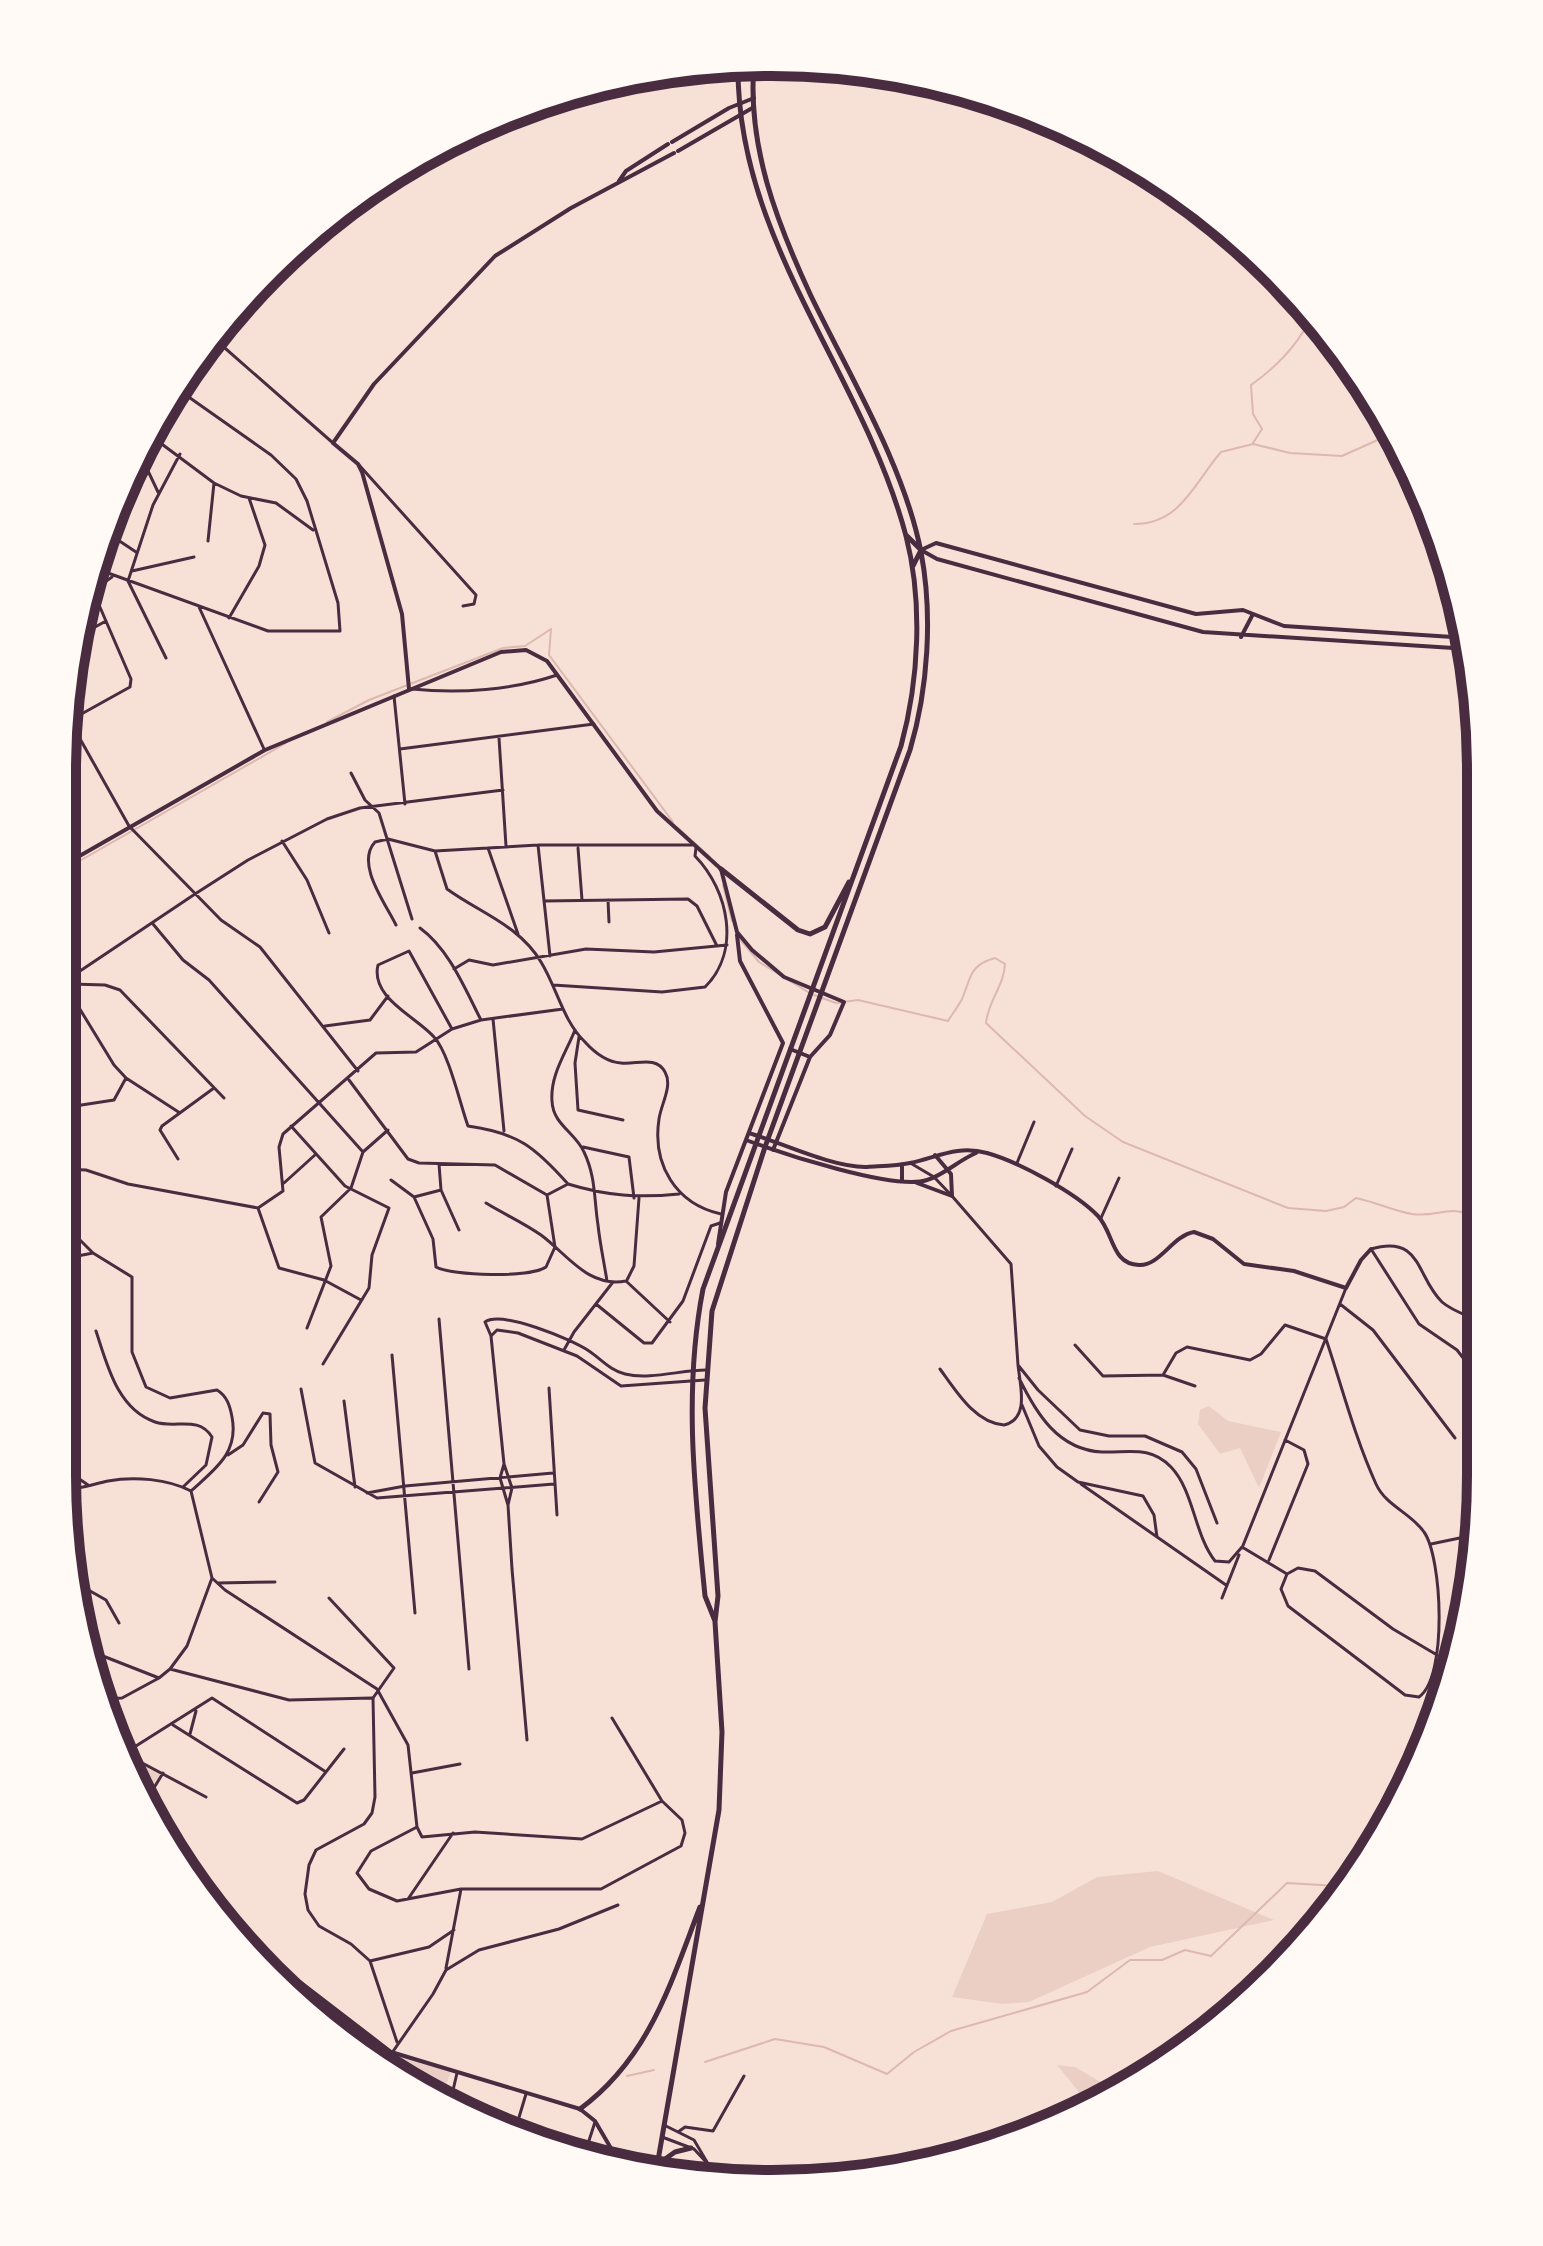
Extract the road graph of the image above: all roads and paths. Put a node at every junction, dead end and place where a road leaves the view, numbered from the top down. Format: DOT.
graph roads {
  1 [pos="754,76"];
  2 [pos="739,77"];
  3 [pos="754,98"];
  4 [pos="740,103"];
  5 [pos="754,107"];
  6 [pos="742,112"];
  7 [pos="619,181"];
  8 [pos="222,346"];
  9 [pos="186,396"];
  10 [pos="160,441"];
  11 [pos="333,443"];
  12 [pos="180,454"];
  13 [pos="358,464"];
  14 [pos="147,467"];
  15 [pos="214,483"];
  16 [pos="159,492"];
  17 [pos="249,498"];
  18 [pos="313,530"];
  19 [pos="906,535"];
  20 [pos="116,539"];
  21 [pos="208,541"];
  22 [pos="921,550"];
  23 [pos="137,552"];
  24 [pos="194,557"];
  25 [pos="912,567"];
  26 [pos="1030,570"];
  27 [pos="132,571"];
  28 [pos="105,573"];
  29 [pos="112,577"];
  30 [pos="1063,578"];
  31 [pos="128,581"];
  32 [pos="1027,581"];
  33 [pos="102,584"];
  34 [pos="1060,591"];
  35 [pos="97,603"];
  36 [pos="463,606"];
  37 [pos="199,607"];
  38 [pos="1254,614"];
  39 [pos="229,618"];
  40 [pos="106,621"];
  41 [pos="91,629"];
  42 [pos="1395,632"];
  43 [pos="1241,637"];
  44 [pos="1454,637"];
  45 [pos="1395,644"];
  46 [pos="1456,648"];
  47 [pos="166,658"];
  48 [pos="557,675"];
  49 [pos="409,689"];
  50 [pos="394,695"];
  51 [pos="78,715"];
  52 [pos="594,724"];
  53 [pos="77,736"];
  54 [pos="499,737"];
  55 [pos="400,749"];
  56 [pos="265,750"];
  57 [pos="351,773"];
  58 [pos="503,790"];
  59 [pos="405,804"];
  60 [pos="374,806"];
  61 [pos="129,826"];
  62 [pos="388,839"];
  63 [pos="282,841"];
  64 [pos="538,845"];
  65 [pos="506,846"];
  66 [pos="578,846"];
  67 [pos="694,847"];
  68 [pos="488,848"];
  69 [pos="435,851"];
  70 [pos="76,858"];
  71 [pos="860,859"];
  72 [pos="721,869"];
  73 [pos="195,894"];
  74 [pos="582,900"];
  75 [pos="608,900"];
  76 [pos="544,901"];
  77 [pos="412,919"];
  78 [pos="609,922"];
  79 [pos="153,924"];
  80 [pos="396,925"];
  81 [pos="420,928"];
  82 [pos="737,932"];
  83 [pos="329,933"];
  84 [pos="518,934"];
  85 [pos="727,945"];
  86 [pos="717,946"];
  87 [pos="550,956"];
  88 [pos="540,960"];
  89 [pos="454,969"];
  90 [pos="76,976"];
  91 [pos="553,985"];
  92 [pos="76,987"];
  93 [pos="388,996"];
  94 [pos="76,1005"];
  95 [pos="563,1009"];
  96 [pos="493,1018"];
  97 [pos="481,1020"];
  98 [pos="325,1026"];
  99 [pos="452,1029"];
  100 [pos="575,1030"];
  101 [pos="579,1036"];
  102 [pos="436,1038"];
  103 [pos="789,1049"];
  104 [pos="799,1053"];
  105 [pos="810,1057"];
  106 [pos="358,1071"];
  107 [pos="126,1078"];
  108 [pos="349,1080"];
  109 [pos="214,1088"];
  110 [pos="224,1098"];
  111 [pos="320,1104"];
  112 [pos="76,1106"];
  113 [pos="180,1113"];
  114 [pos="623,1120"];
  115 [pos="1034,1122"];
  116 [pos="291,1126"];
  117 [pos="388,1130"];
  118 [pos="504,1131"];
  119 [pos="749,1133"];
  120 [pos="757,1135"];
  121 [pos="768,1139"];
  122 [pos="746,1140"];
  123 [pos="776,1141"];
  124 [pos="754,1143"];
  125 [pos="582,1147"];
  126 [pos="765,1147"];
  127 [pos="1072,1149"];
  128 [pos="773,1150"];
  129 [pos="363,1152"];
  130 [pos="978,1152"];
  131 [pos="316,1154"];
  132 [pos="935,1155"];
  133 [pos="178,1159"];
  134 [pos="911,1163"];
  135 [pos="439,1164"];
  136 [pos="902,1164"];
  137 [pos="1016,1165"];
  138 [pos="948,1168"];
  139 [pos="76,1170"];
  140 [pos="934,1177"];
  141 [pos="1119,1178"];
  142 [pos="391,1180"];
  143 [pos="902,1180"];
  144 [pos="915,1182"];
  145 [pos="284,1183"];
  146 [pos="568,1184"];
  147 [pos="1056,1187"];
  148 [pos="351,1188"];
  149 [pos="441,1190"];
  150 [pos="597,1193"];
  151 [pos="681,1194"];
  152 [pos="547,1195"];
  153 [pos="952,1196"];
  154 [pos="414,1197"];
  155 [pos="636,1198"];
  156 [pos="486,1203"];
  157 [pos="258,1208"];
  158 [pos="721,1214"];
  159 [pos="1101,1219"];
  160 [pos="720,1223"];
  161 [pos="459,1230"];
  162 [pos="76,1236"];
  163 [pos="717,1246"];
  164 [pos="555,1247"];
  165 [pos="1371,1249"];
  166 [pos="93,1253"];
  167 [pos="76,1256"];
  168 [pos="324,1280"];
  169 [pos="607,1281"];
  170 [pos="626,1281"];
  171 [pos="613,1282"];
  172 [pos="1346,1288"];
  173 [pos="361,1300"];
  174 [pos="596,1304"];
  175 [pos="1340,1304"];
  176 [pos="1467,1315"];
  177 [pos="494,1318"];
  178 [pos="439,1319"];
  179 [pos="670,1322"];
  180 [pos="307,1328"];
  181 [pos="497,1330"];
  182 [pos="96,1331"];
  183 [pos="491,1336"];
  184 [pos="1326,1339"];
  185 [pos="568,1341"];
  186 [pos="1075,1345"];
  187 [pos="564,1350"];
  188 [pos="392,1355"];
  189 [pos="1467,1363"];
  190 [pos="323,1364"];
  191 [pos="1018,1365"];
  192 [pos="940,1369"];
  193 [pos="691,1370"];
  194 [pos="706,1370"];
  195 [pos="633,1375"];
  196 [pos="1163,1375"];
  197 [pos="1019,1378"];
  198 [pos="705,1380"];
  199 [pos="690,1381"];
  200 [pos="636,1386"];
  201 [pos="1195,1386"];
  202 [pos="549,1388"];
  203 [pos="301,1389"];
  204 [pos="344,1401"];
  205 [pos="1022,1405"];
  206 [pos="1455,1438"];
  207 [pos="1285,1440"];
  208 [pos="228,1455"];
  209 [pos="504,1464"];
  210 [pos="553,1473"];
  211 [pos="76,1477"];
  212 [pos="511,1477"];
  213 [pos="500,1478"];
  214 [pos="1078,1482"];
  215 [pos="454,1483"];
  216 [pos="554,1484"];
  217 [pos="90,1486"];
  218 [pos="405,1486"];
  219 [pos="76,1487"];
  220 [pos="183,1487"];
  221 [pos="355,1487"];
  222 [pos="512,1488"];
  223 [pos="501,1490"];
  224 [pos="191,1491"];
  225 [pos="367,1493"];
  226 [pos="455,1494"];
  227 [pos="406,1498"];
  228 [pos="259,1502"];
  229 [pos="508,1505"];
  230 [pos="557,1515"];
  231 [pos="1217,1523"];
  232 [pos="1157,1537"];
  233 [pos="1464,1538"];
  234 [pos="1431,1544"];
  235 [pos="1242,1547"];
  236 [pos="1269,1560"];
  237 [pos="1287,1574"];
  238 [pos="212,1578"];
  239 [pos="275,1582"];
  240 [pos="218,1583"];
  241 [pos="1227,1586"];
  242 [pos="86,1588"];
  243 [pos="329,1598"];
  244 [pos="1222,1598"];
  245 [pos="415,1613"];
  246 [pos="715,1622"];
  247 [pos="119,1623"];
  248 [pos="100,1655"];
  249 [pos="1437,1655"];
  250 [pos="170,1669"];
  251 [pos="469,1669"];
  252 [pos="159,1678"];
  253 [pos="375,1694"];
  254 [pos="113,1699"];
  255 [pos="196,1711"];
  256 [pos="612,1718"];
  257 [pos="173,1725"];
  258 [pos="190,1734"];
  259 [pos="527,1740"];
  260 [pos="132,1748"];
  261 [pos="344,1749"];
  262 [pos="138,1761"];
  263 [pos="460,1764"];
  264 [pos="326,1772"];
  265 [pos="163,1773"];
  266 [pos="412,1773"];
  267 [pos="152,1790"];
  268 [pos="206,1797"];
  269 [pos="662,1801"];
  270 [pos="417,1827"];
  271 [pos="453,1833"];
  272 [pos="461,1889"];
  273 [pos="706,1891"];
  274 [pos="407,1900"];
  275 [pos="618,1905"];
  276 [pos="454,1930"];
  277 [pos="370,1961"];
  278 [pos="446,1970"];
  279 [pos="293,1978"];
  280 [pos="300,1982"];
  281 [pos="397,2042"];
  282 [pos="391,2052"];
  283 [pos="389,2056"];
  284 [pos="457,2073"];
  285 [pos="744,2076"];
  286 [pos="453,2092"];
  287 [pos="526,2094"];
  288 [pos="580,2109"];
  289 [pos="595,2121"];
  290 [pos="518,2122"];
  291 [pos="664,2125"];
  292 [pos="678,2132"];
  293 [pos="662,2137"];
  294 [pos="588,2145"];
  295 [pos="694,2150"];
  296 [pos="703,2150"];
  297 [pos="613,2151"];
  298 [pos="658,2160"];
  299 [pos="664,2161"];
  300 [pos="709,2166"];
  1 -- 3 [label="main road"];
  2 -- 4 [label="main road"];
  3 -- 4 [label="street"];
  3 -- 5 [label="main road"];
  4 -- 6 [label="main road"];
  4 -- 7 [label="street"];
  5 -- 6 [label="street"];
  5 -- 22 [label="main road"];
  6 -- 7 [label="street"];
  6 -- 19 [label="main road"];
  7 -- 11 [label="street"];
  8 -- 11 [label="street"];
  9 -- 18 [label="street"];
  10 -- 12 [label="street"];
  11 -- 13 [label="street"];
  12 -- 15 [label="street"];
  12 -- 16 [label="street"];
  13 -- 36 [label="street"];
  13 -- 49 [label="street"];
  14 -- 16 [label="street"];
  15 -- 17 [label="street"];
  15 -- 21 [label="street"];
  16 -- 23 [label="street"];
  17 -- 18 [label="street"];
  17 -- 39 [label="street"];
  18 -- 39 [label="street"];
  19 -- 22 [label="main road"];
  19 -- 25 [label="main road"];
  20 -- 23 [label="street"];
  22 -- 25 [label="main road"];
  22 -- 26 [label="street"];
  22 -- 32 [label="street"];
  22 -- 104 [label="main road"];
  23 -- 27 [label="street"];
  24 -- 27 [label="street"];
  25 -- 71 [label="main road"];
  26 -- 30 [label="street"];
  26 -- 32 [label="street"];
  27 -- 31 [label="street"];
  28 -- 29 [label="street"];
  29 -- 31 [label="street"];
  29 -- 33 [label="street"];
  30 -- 34 [label="street"];
  30 -- 38 [label="street"];
  31 -- 37 [label="street"];
  31 -- 47 [label="street"];
  32 -- 34 [label="street"];
  34 -- 43 [label="street"];
  35 -- 40 [label="street"];
  37 -- 39 [label="street"];
  37 -- 56 [label="street"];
  38 -- 42 [label="street"];
  38 -- 43 [label="street"];
  40 -- 41 [label="street"];
  40 -- 51 [label="street"];
  42 -- 44 [label="street"];
  42 -- 45 [label="street"];
  43 -- 45 [label="street"];
  45 -- 46 [label="street"];
  48 -- 49 [label="street"];
  48 -- 49 [label="street"];
  48 -- 52 [label="street"];
  49 -- 50 [label="street"];
  50 -- 55 [label="street"];
  50 -- 56 [label="street"];
  52 -- 54 [label="street"];
  52 -- 67 [label="street"];
  53 -- 61 [label="street"];
  54 -- 55 [label="street"];
  54 -- 58 [label="street"];
  55 -- 59 [label="street"];
  56 -- 61 [label="street"];
  57 -- 60 [label="street"];
  58 -- 59 [label="street"];
  58 -- 65 [label="street"];
  59 -- 60 [label="street"];
  60 -- 62 [label="street"];
  60 -- 63 [label="street"];
  61 -- 70 [label="street"];
  61 -- 73 [label="street"];
  62 -- 69 [label="street"];
  62 -- 77 [label="street"];
  62 -- 80 [label="street"];
  63 -- 73 [label="street"];
  63 -- 83 [label="street"];
  64 -- 65 [label="street"];
  64 -- 66 [label="street"];
  64 -- 76 [label="street"];
  65 -- 68 [label="street"];
  66 -- 67 [label="street"];
  66 -- 74 [label="street"];
  67 -- 72 [label="street"];
  67 -- 85 [label="street"];
  68 -- 69 [label="street"];
  68 -- 84 [label="street"];
  69 -- 84 [label="street"];
  71 -- 72 [label="main road"];
  71 -- 103 [label="main road"];
  72 -- 82 [label="street"];
  73 -- 79 [label="street"];
  73 -- 98 [label="street"];
  74 -- 75 [label="street"];
  74 -- 76 [label="street"];
  75 -- 78 [label="street"];
  75 -- 86 [label="street"];
  76 -- 87 [label="street"];
  79 -- 90 [label="street"];
  79 -- 111 [label="street"];
  81 -- 89 [label="street"];
  82 -- 105 [label="street"];
  82 -- 119 [label="street"];
  84 -- 88 [label="street"];
  85 -- 86 [label="street"];
  85 -- 91 [label="street"];
  86 -- 87 [label="street"];
  87 -- 88 [label="street"];
  88 -- 89 [label="street"];
  88 -- 91 [label="street"];
  89 -- 97 [label="street"];
  91 -- 95 [label="street"];
  92 -- 109 [label="street"];
  93 -- 98 [label="street"];
  93 -- 99 [label="street"];
  93 -- 102 [label="street"];
  94 -- 107 [label="street"];
  95 -- 96 [label="street"];
  95 -- 100 [label="street"];
  96 -- 97 [label="street"];
  96 -- 118 [label="street"];
  97 -- 99 [label="street"];
  98 -- 106 [label="street"];
  99 -- 102 [label="street"];
  100 -- 101 [label="street"];
  100 -- 125 [label="street"];
  101 -- 114 [label="street"];
  101 -- 151 [label="street"];
  102 -- 106 [label="street"];
  102 -- 118 [label="street"];
  103 -- 104 [label="street"];
  103 -- 120 [label="main road"];
  104 -- 105 [label="street"];
  104 -- 121 [label="main road"];
  105 -- 123 [label="street"];
  106 -- 108 [label="street"];
  107 -- 112 [label="street"];
  107 -- 113 [label="street"];
  108 -- 111 [label="street"];
  108 -- 117 [label="street"];
  109 -- 110 [label="street"];
  109 -- 113 [label="street"];
  111 -- 116 [label="street"];
  111 -- 129 [label="street"];
  113 -- 133 [label="street"];
  115 -- 137 [label="street"];
  116 -- 131 [label="street"];
  116 -- 145 [label="street"];
  117 -- 129 [label="street"];
  117 -- 135 [label="street"];
  118 -- 146 [label="street"];
  119 -- 120 [label="street"];
  119 -- 122 [label="street"];
  120 -- 121 [label="street"];
  120 -- 124 [label="main road"];
  121 -- 123 [label="street"];
  121 -- 126 [label="main road"];
  122 -- 124 [label="street"];
  122 -- 158 [label="street"];
  123 -- 128 [label="street"];
  123 -- 136 [label="street"];
  124 -- 126 [label="street"];
  124 -- 163 [label="main road"];
  125 -- 150 [label="street"];
  125 -- 155 [label="street"];
  126 -- 128 [label="street"];
  126 -- 194 [label="main road"];
  127 -- 147 [label="street"];
  128 -- 143 [label="street"];
  129 -- 148 [label="street"];
  130 -- 132 [label="street"];
  130 -- 137 [label="street"];
  130 -- 138 [label="street"];
  131 -- 145 [label="street"];
  131 -- 148 [label="street"];
  132 -- 134 [label="street"];
  132 -- 138 [label="street"];
  134 -- 136 [label="street"];
  134 -- 140 [label="street"];
  135 -- 149 [label="street"];
  135 -- 152 [label="street"];
  136 -- 143 [label="street"];
  137 -- 147 [label="street"];
  138 -- 140 [label="street"];
  138 -- 153 [label="street"];
  139 -- 157 [label="street"];
  140 -- 144 [label="street"];
  140 -- 153 [label="street"];
  141 -- 159 [label="street"];
  142 -- 154 [label="street"];
  143 -- 144 [label="street"];
  144 -- 153 [label="street"];
  145 -- 157 [label="street"];
  146 -- 150 [label="street"];
  146 -- 152 [label="street"];
  147 -- 159 [label="street"];
  148 -- 168 [label="street"];
  148 -- 173 [label="street"];
  149 -- 154 [label="street"];
  149 -- 161 [label="street"];
  150 -- 155 [label="street"];
  150 -- 169 [label="street"];
  151 -- 155 [label="street"];
  151 -- 158 [label="street"];
  152 -- 164 [label="street"];
  153 -- 191 [label="street"];
  154 -- 164 [label="street"];
  155 -- 170 [label="street"];
  156 -- 164 [label="street"];
  157 -- 168 [label="street"];
  158 -- 160 [label="street"];
  159 -- 172 [label="street"];
  160 -- 163 [label="street"];
  160 -- 179 [label="street"];
  162 -- 166 [label="street"];
  163 -- 193 [label="main road"];
  164 -- 169 [label="street"];
  165 -- 172 [label="street"];
  165 -- 176 [label="street"];
  165 -- 189 [label="street"];
  166 -- 167 [label="street"];
  166 -- 208 [label="street"];
  168 -- 173 [label="street"];
  168 -- 180 [label="street"];
  169 -- 171 [label="street"];
  170 -- 171 [label="street"];
  170 -- 179 [label="street"];
  171 -- 174 [label="street"];
  172 -- 175 [label="street"];
  173 -- 190 [label="street"];
  174 -- 179 [label="street"];
  174 -- 185 [label="street"];
  175 -- 184 [label="street"];
  175 -- 206 [label="street"];
  177 -- 181 [label="street"];
  177 -- 183 [label="street"];
  177 -- 185 [label="street"];
  178 -- 215 [label="street"];
  181 -- 183 [label="street"];
  181 -- 187 [label="street"];
  182 -- 220 [label="street"];
  183 -- 209 [label="street"];
  184 -- 196 [label="street"];
  184 -- 207 [label="street"];
  184 -- 234 [label="street"];
  185 -- 187 [label="street"];
  185 -- 195 [label="street"];
  186 -- 196 [label="street"];
  187 -- 200 [label="street"];
  188 -- 218 [label="street"];
  191 -- 197 [label="street"];
  191 -- 231 [label="street"];
  192 -- 205 [label="street"];
  193 -- 194 [label="street"];
  193 -- 195 [label="street"];
  193 -- 199 [label="main road"];
  194 -- 198 [label="main road"];
  195 -- 200 [label="street"];
  196 -- 201 [label="street"];
  197 -- 205 [label="street"];
  197 -- 235 [label="street"];
  198 -- 199 [label="street"];
  198 -- 246 [label="main road"];
  199 -- 200 [label="street"];
  199 -- 246 [label="main road"];
  202 -- 210 [label="street"];
  203 -- 221 [label="street"];
  204 -- 221 [label="street"];
  205 -- 214 [label="street"];
  207 -- 235 [label="street"];
  207 -- 236 [label="street"];
  208 -- 224 [label="street"];
  208 -- 228 [label="street"];
  209 -- 212 [label="street"];
  209 -- 213 [label="street"];
  210 -- 212 [label="street"];
  210 -- 216 [label="street"];
  211 -- 217 [label="street"];
  212 -- 213 [label="street"];
  212 -- 222 [label="street"];
  213 -- 215 [label="street"];
  213 -- 223 [label="street"];
  214 -- 232 [label="street"];
  214 -- 232 [label="street"];
  215 -- 218 [label="street"];
  215 -- 226 [label="street"];
  216 -- 222 [label="street"];
  216 -- 230 [label="street"];
  217 -- 219 [label="street"];
  217 -- 220 [label="street"];
  218 -- 225 [label="street"];
  218 -- 227 [label="street"];
  220 -- 224 [label="street"];
  221 -- 225 [label="street"];
  222 -- 223 [label="street"];
  222 -- 229 [label="street"];
  223 -- 226 [label="street"];
  223 -- 229 [label="street"];
  224 -- 238 [label="street"];
  225 -- 227 [label="street"];
  226 -- 227 [label="street"];
  226 -- 251 [label="street"];
  227 -- 245 [label="street"];
  229 -- 259 [label="street"];
  232 -- 241 [label="street"];
  233 -- 234 [label="street"];
  234 -- 249 [label="street"];
  235 -- 236 [label="street"];
  235 -- 241 [label="street"];
  236 -- 237 [label="street"];
  237 -- 249 [label="street"];
  237 -- 249 [label="street"];
  238 -- 240 [label="street"];
  238 -- 250 [label="street"];
  239 -- 240 [label="street"];
  240 -- 253 [label="street"];
  241 -- 244 [label="street"];
  242 -- 247 [label="street"];
  243 -- 253 [label="street"];
  246 -- 273 [label="main road"];
  248 -- 252 [label="street"];
  250 -- 252 [label="street"];
  250 -- 253 [label="street"];
  252 -- 254 [label="street"];
  253 -- 266 [label="street"];
  253 -- 277 [label="street"];
  255 -- 257 [label="street"];
  255 -- 258 [label="street"];
  255 -- 264 [label="street"];
  256 -- 269 [label="street"];
  257 -- 258 [label="street"];
  257 -- 260 [label="street"];
  258 -- 264 [label="street"];
  261 -- 264 [label="street"];
  262 -- 265 [label="street"];
  263 -- 266 [label="street"];
  265 -- 267 [label="street"];
  265 -- 268 [label="street"];
  266 -- 270 [label="street"];
  269 -- 271 [label="street"];
  269 -- 272 [label="street"];
  270 -- 271 [label="street"];
  270 -- 274 [label="street"];
  271 -- 274 [label="street"];
  272 -- 274 [label="street"];
  272 -- 276 [label="street"];
  273 -- 288 [label="main road"];
  273 -- 291 [label="main road"];
  275 -- 278 [label="street"];
  276 -- 277 [label="street"];
  276 -- 278 [label="street"];
  277 -- 281 [label="street"];
  278 -- 281 [label="street"];
  279 -- 280 [label="street"];
  280 -- 282 [label="street"];
  281 -- 282 [label="street"];
  282 -- 283 [label="street"];
  282 -- 284 [label="street"];
  284 -- 286 [label="street"];
  284 -- 287 [label="street"];
  285 -- 292 [label="street"];
  287 -- 288 [label="street"];
  287 -- 290 [label="street"];
  288 -- 289 [label="street"];
  289 -- 294 [label="street"];
  289 -- 297 [label="street"];
  291 -- 292 [label="street"];
  291 -- 293 [label="main road"];
  292 -- 296 [label="street"];
  293 -- 295 [label="street"];
  293 -- 298 [label="main road"];
  295 -- 296 [label="street"];
  295 -- 299 [label="main road"];
  295 -- 300 [label="street"];
  296 -- 300 [label="street"];
}
